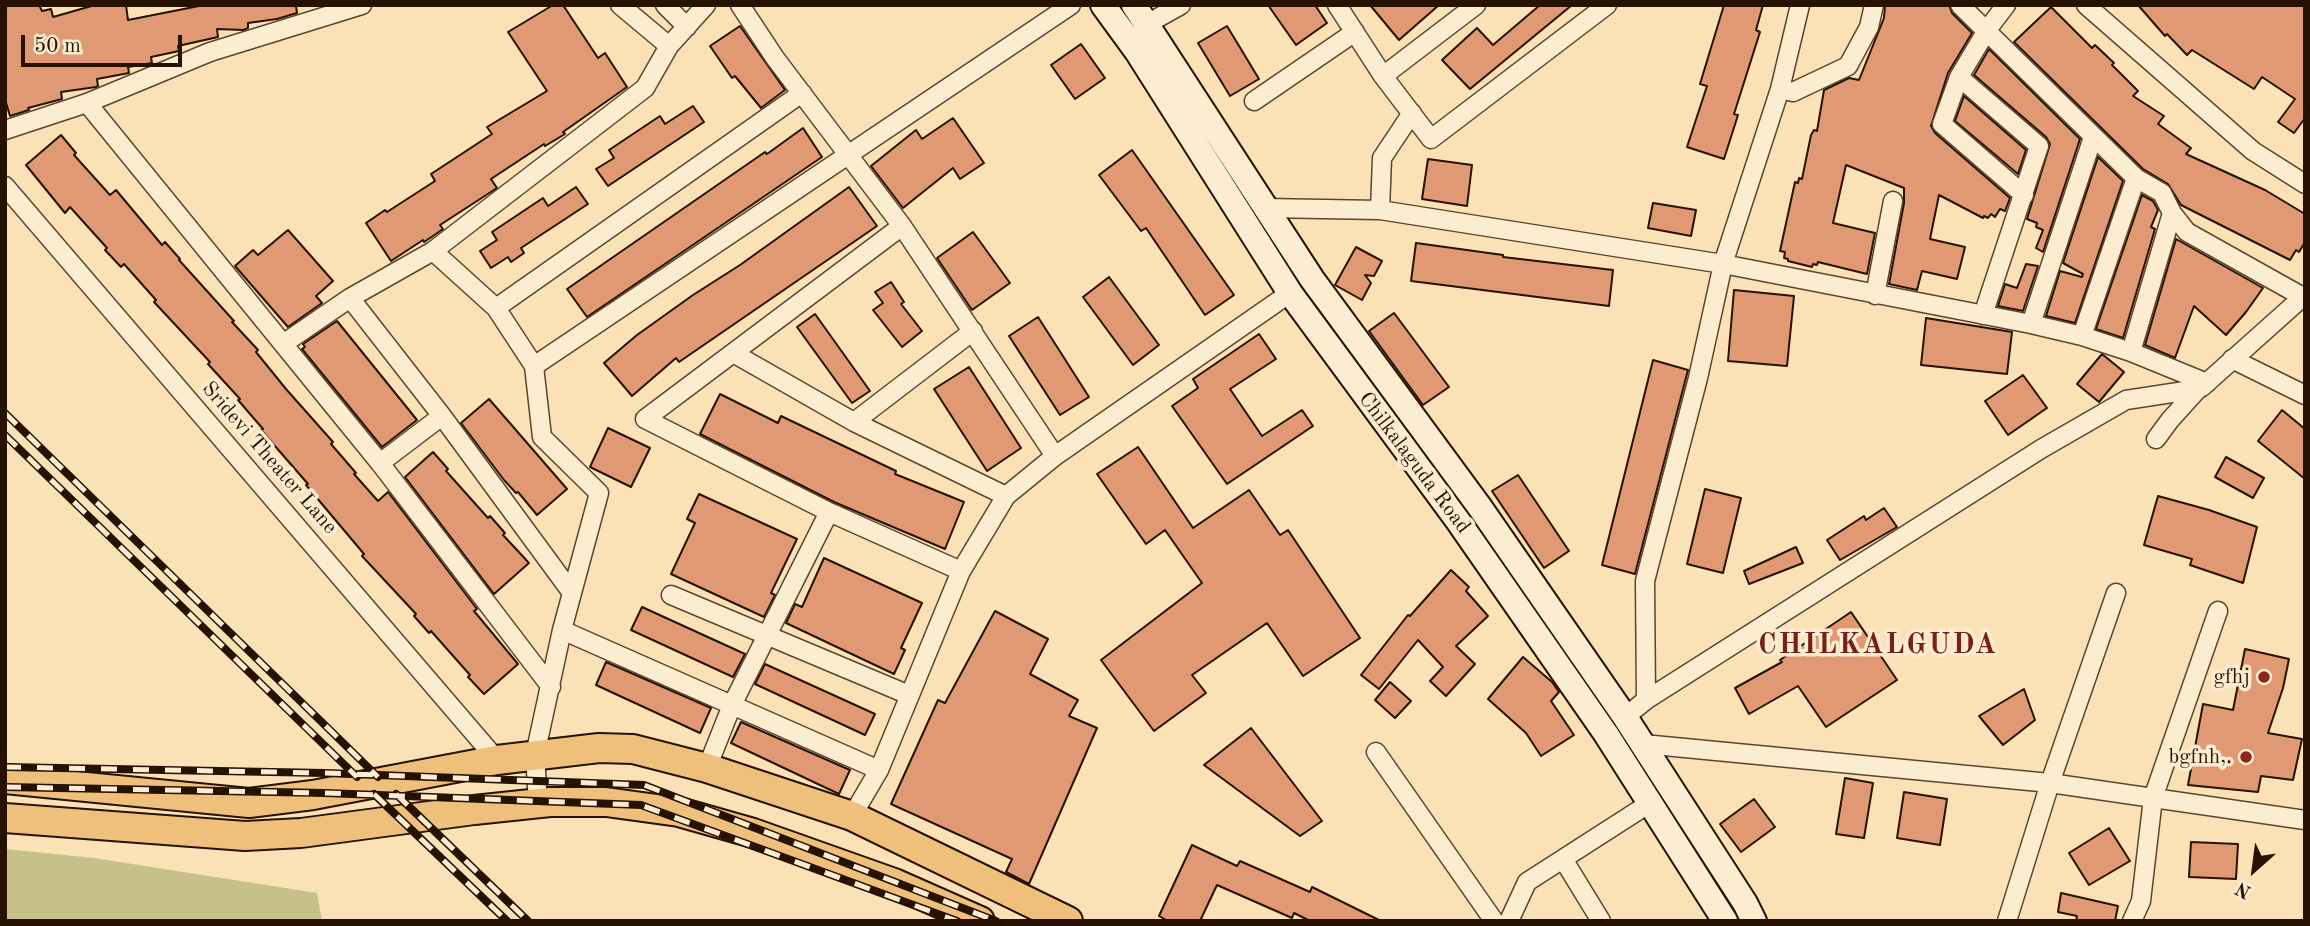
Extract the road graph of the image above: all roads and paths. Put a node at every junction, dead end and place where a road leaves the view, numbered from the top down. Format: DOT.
graph roads {
  1 [pos="362,5"];
  2 [pos="620,5"];
  3 [pos="665,5"];
  4 [pos="706,5"];
  5 [pos="740,5"];
  6 [pos="1071,5"];
  7 [pos="1103,5"];
  8 [pos="1181,5"];
  9 [pos="1337,5"];
  10 [pos="1606,5"];
  11 [pos="1800,5"];
  12 [pos="1874,5"];
  13 [pos="1960,5"];
  14 [pos="2006,5"];
  15 [pos="2086,5"];
  16 [pos="341,8"];
  17 [pos="1463,9"];
  18 [pos="1141,15"];
  19 [pos="687,27"];
  20 [pos="1987,30"];
  21 [pos="1355,33"];
  22 [pos="669,47"];
  23 [pos="1383,76"];
  24 [pos="1959,77"];
  25 [pos="1780,89"];
  26 [pos="802,93"];
  27 [pos="1254,101"];
  28 [pos="87,103"];
  29 [pos="1412,113"];
  30 [pos="5,130"];
  31 [pos="2093,137"];
  32 [pos="849,155"];
  33 [pos="2136,178"];
  34 [pos="2305,184"];
  35 [pos="5,186"];
  36 [pos="2024,195"];
  37 [pos="1894,201"];
  38 [pos="1265,208"];
  39 [pos="1380,211"];
  40 [pos="2172,213"];
  41 [pos="902,226"];
  42 [pos="433,251"];
  43 [pos="1723,264"];
  44 [pos="1290,293"];
  45 [pos="1875,295"];
  46 [pos="2304,296"];
  47 [pos="349,298"];
  48 [pos="496,308"];
  49 [pos="1983,315"];
  50 [pos="2031,324"];
  51 [pos="973,331"];
  52 [pos="2082,336"];
  53 [pos="283,344"];
  54 [pos="2131,352"];
  55 [pos="733,353"];
  56 [pos="2232,359"];
  57 [pos="534,366"];
  58 [pos="2202,386"];
  59 [pos="2305,395"];
  60 [pos="442,416"];
  61 [pos="854,422"];
  62 [pos="2156,439"];
  63 [pos="1055,456"];
  64 [pos="380,463"];
  65 [pos="1006,496"];
  66 [pos="829,512"];
  67 [pos="961,571"];
  68 [pos="572,593"];
  69 [pos="2116,593"];
  70 [pos="671,595"];
  71 [pos="2218,611"];
  72 [pos="562,630"];
  73 [pos="767,636"];
  74 [pos="551,687"];
  75 [pos="909,695"];
  76 [pos="1646,700"];
  77 [pos="732,705"];
  78 [pos="1625,717"];
  79 [pos="1643,744"];
  80 [pos="1376,752"];
  81 [pos="535,755"];
  82 [pos="498,760"];
  83 [pos="707,768"];
  84 [pos="879,770"];
  85 [pos="5,779"];
  86 [pos="2050,783"];
  87 [pos="2153,798"];
  88 [pos="538,803"];
  89 [pos="1650,803"];
  90 [pos="852,817"];
  91 [pos="5,818"];
  92 [pos="2305,820"];
  93 [pos="1563,859"];
  94 [pos="980,921"];
  95 [pos="1068,921"];
  96 [pos="1494,921"];
  97 [pos="1509,921"];
  98 [pos="1601,921"];
  99 [pos="1724,921"];
  100 [pos="1754,921"];
  101 [pos="2007,921"];
  102 [pos="2132,921"];
  1 -- 16 [label="street"];
  2 -- 22 [label="street"];
  3 -- 19 [label="street"];
  4 -- 19 [label="street"];
  5 -- 26 [label="street"];
  6 -- 32 [label="street"];
  7 -- 44 [label="main road, Chilkalaguda Road"];
  8 -- 18 [label="street"];
  9 -- 21 [label="street"];
  10 -- 29 [label="street"];
  11 -- 25 [label="street"];
  12 -- 25 [label="street"];
  13 -- 20 [label="street"];
  14 -- 20 [label="street"];
  15 -- 34 [label="street"];
  16 -- 28 [label="street"];
  17 -- 23 [label="street"];
  18 -- 38 [label="main road, Chilkalaguda Road"];
  19 -- 22 [label="street"];
  20 -- 24 [label="street"];
  20 -- 31 [label="street"];
  21 -- 23 [label="street"];
  21 -- 27 [label="street"];
  22 -- 42 [label="street"];
  23 -- 29 [label="street"];
  24 -- 36 [label="street"];
  24 -- 36 [label="street"];
  25 -- 43 [label="street"];
  26 -- 32 [label="street"];
  26 -- 48 [label="street"];
  28 -- 30 [label="street"];
  28 -- 53 [label="street"];
  29 -- 39 [label="street"];
  31 -- 33 [label="street"];
  31 -- 50 [label="street"];
  32 -- 41 [label="street"];
  32 -- 57 [label="street"];
  33 -- 40 [label="street"];
  33 -- 52 [label="street"];
  35 -- 82 [label="street, Sridevi Theater Lane"];
  36 -- 49 [label="street"];
  37 -- 45 [label="street"];
  38 -- 39 [label="street"];
  38 -- 78 [label="main road, Chilkalaguda Road"];
  39 -- 43 [label="street"];
  40 -- 46 [label="street"];
  40 -- 54 [label="street"];
  41 -- 51 [label="street"];
  41 -- 55 [label="street"];
  42 -- 47 [label="street"];
  42 -- 48 [label="street"];
  43 -- 45 [label="street"];
  43 -- 76 [label="street"];
  44 -- 63 [label="street"];
  44 -- 89 [label="main road, Chilkalaguda Road"];
  45 -- 49 [label="street"];
  46 -- 56 [label="street"];
  47 -- 53 [label="street"];
  47 -- 60 [label="street"];
  48 -- 57 [label="street"];
  49 -- 50 [label="street"];
  50 -- 52 [label="street"];
  51 -- 61 [label="street"];
  51 -- 63 [label="street"];
  52 -- 54 [label="street"];
  53 -- 64 [label="street"];
  54 -- 58 [label="street"];
  55 -- 61 [label="street"];
  55 -- 66 [label="street"];
  56 -- 58 [label="street"];
  56 -- 59 [label="street"];
  57 -- 68 [label="street"];
  58 -- 62 [label="street"];
  58 -- 76 [label="street"];
  60 -- 64 [label="street"];
  60 -- 68 [label="street"];
  61 -- 65 [label="street"];
  63 -- 65 [label="street"];
  64 -- 74 [label="street"];
  65 -- 67 [label="street"];
  66 -- 67 [label="street"];
  66 -- 73 [label="street"];
  67 -- 75 [label="street"];
  68 -- 72 [label="street"];
  69 -- 86 [label="street"];
  70 -- 73 [label="street"];
  71 -- 87 [label="street"];
  72 -- 74 [label="street"];
  72 -- 77 [label="street"];
  73 -- 75 [label="street"];
  73 -- 77 [label="street"];
  74 -- 81 [label="street"];
  75 -- 84 [label="street"];
  76 -- 78 [label="street"];
  77 -- 83 [label="street"];
  77 -- 84 [label="street"];
  78 -- 79 [label="main road, Chilkalaguda Road"];
  79 -- 86 [label="street"];
  79 -- 100 [label="main road, Chilkalaguda Road"];
  80 -- 96 [label="street"];
  81 -- 82 [label="main road"];
  81 -- 83 [label="main road"];
  81 -- 88 [label="street"];
  82 -- 85 [label="main road"];
  83 -- 90 [label="main road"];
  84 -- 90 [label="street"];
  86 -- 87 [label="street"];
  86 -- 101 [label="street"];
  87 -- 92 [label="street"];
  87 -- 102 [label="street"];
  88 -- 91 [label="main road"];
  88 -- 94 [label="main road"];
  89 -- 93 [label="street"];
  89 -- 99 [label="main road, Chilkalaguda Road"];
  90 -- 95 [label="main road"];
  93 -- 97 [label="street"];
  93 -- 98 [label="street"];
}
